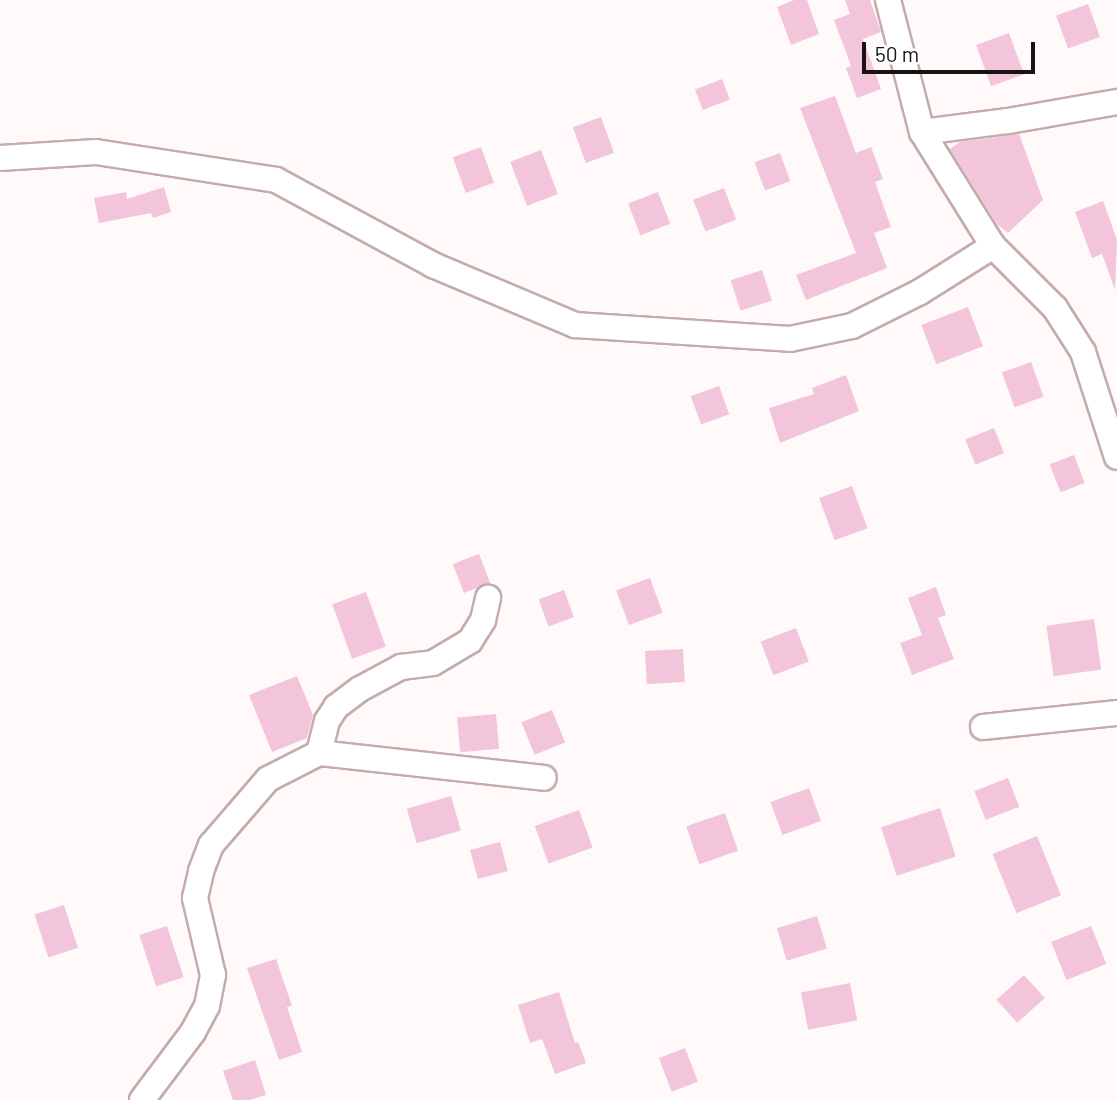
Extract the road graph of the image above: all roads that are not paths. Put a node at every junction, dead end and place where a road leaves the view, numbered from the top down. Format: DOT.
graph roads {
  1 [pos="888,0"];
  2 [pos="1117,102"];
  3 [pos="922,132"];
  4 [pos="0,158"];
  5 [pos="993,246"];
  6 [pos="1117,457"];
  7 [pos="488,598"];
  8 [pos="1117,713"];
  9 [pos="983,727"];
  10 [pos="319,753"];
  11 [pos="544,778"];
  12 [pos="142,1100"];
  1 -- 3 [label="street"];
  2 -- 3 [label="street"];
  3 -- 5 [label="street"];
  4 -- 5 [label="street"];
  5 -- 6 [label="street"];
  7 -- 10 [label="street"];
  8 -- 9 [label="street"];
  10 -- 11 [label="street"];
  10 -- 12 [label="street"];
}
